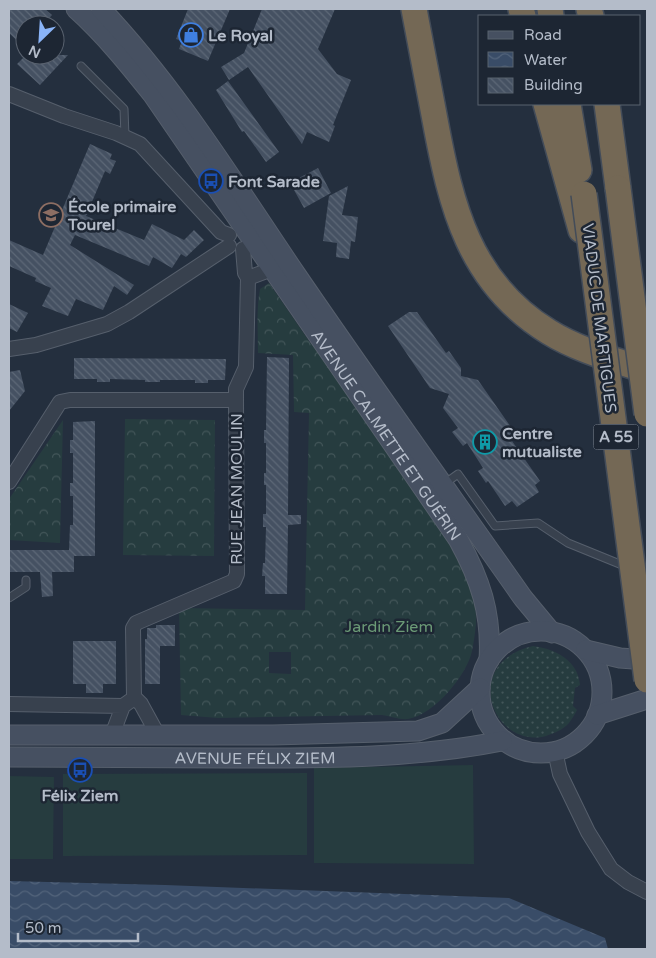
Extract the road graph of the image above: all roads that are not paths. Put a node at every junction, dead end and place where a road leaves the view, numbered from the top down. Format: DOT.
graph roads {
  1 [pos="76,9"];
  2 [pos="414,9"];
  3 [pos="93,13"];
  4 [pos="81,66"];
  5 [pos="9,94"];
  6 [pos="546,105"];
  7 [pos="568,105"];
  8 [pos="607,105"];
  9 [pos="125,137"];
  10 [pos="577,195"];
  11 [pos="240,233"];
  12 [pos="249,246"];
  13 [pos="272,269"];
  14 [pos="248,278"];
  15 [pos="9,349"];
  16 [pos="647,371"];
  17 [pos="236,400"];
  18 [pos="647,414"];
  19 [pos="9,482"];
  20 [pos="443,484"];
  21 [pos="638,572"];
  22 [pos="26,580"];
  23 [pos="9,598"];
  24 [pos="552,633"];
  25 [pos="586,650"];
  26 [pos="489,660"];
  27 [pos="647,660"];
  28 [pos="647,680"];
  29 [pos="480,688"];
  30 [pos="134,697"];
  31 [pos="647,699"];
  32 [pos="9,704"];
  33 [pos="123,706"];
  34 [pos="597,715"];
  35 [pos="9,735"];
  36 [pos="112,735"];
  37 [pos="158,735"];
  38 [pos="502,740"];
  39 [pos="555,751"];
  40 [pos="9,757"];
  41 [pos="647,892"];
  1 -- 3 [label="main road, AVENUE CALMETTE ET GUÉRIN"];
  2 -- 16 [label="highway"];
  3 -- 11 [label="main road, AVENUE CALMETTE ET GUÉRIN"];
  4 -- 9 [label="lane"];
  5 -- 9 [label="street"];
  6 -- 10 [label="highway"];
  7 -- 10 [label="highway, A 55"];
  8 -- 18 [label="highway, A 55, bridge"];
  9 -- 11 [label="street"];
  10 -- 28 [label="highway, VIADUC DE MARTIGUES / A 55, bridge"];
  11 -- 12 [label="main road, AVENUE CALMETTE ET GUÉRIN"];
  11 -- 15 [label="street"];
  11 -- 20 [label="main road, AVENUE CALMETTE ET GUÉRIN"];
  12 -- 13 [label="main road, AVENUE CALMETTE ET GUÉRIN"];
  12 -- 14 [label="street, RUE JEAN MOULIN"];
  13 -- 14 [label="street"];
  13 -- 26 [label="main road, AVENUE CALMETTE ET GUÉRIN"];
  14 -- 17 [label="street, RUE JEAN MOULIN"];
  17 -- 19 [label="street"];
  17 -- 30 [label="street, RUE JEAN MOULIN"];
  20 -- 21 [label="lane"];
  20 -- 24 [label="main road, AVENUE CALMETTE ET GUÉRIN"];
  22 -- 23 [label="lane"];
  24 -- 25 [label="main road"];
  24 -- 26 [label="main road"];
  25 -- 27 [label="main road"];
  25 -- 34 [label="main road"];
  26 -- 29 [label="main road"];
  29 -- 37 [label="main road, AVENUE FÉLIX ZIEM"];
  29 -- 38 [label="main road"];
  30 -- 33 [label="street"];
  30 -- 37 [label="street, AVENUE FÉLIX ZIEM"];
  31 -- 34 [label="main road"];
  32 -- 33 [label="street"];
  33 -- 36 [label="street"];
  34 -- 39 [label="main road"];
  35 -- 36 [label="main road, AVENUE FÉLIX ZIEM"];
  36 -- 37 [label="main road, AVENUE FÉLIX ZIEM"];
  38 -- 39 [label="main road"];
  38 -- 40 [label="main road, AVENUE FÉLIX ZIEM"];
  39 -- 41 [label="street"];
}
